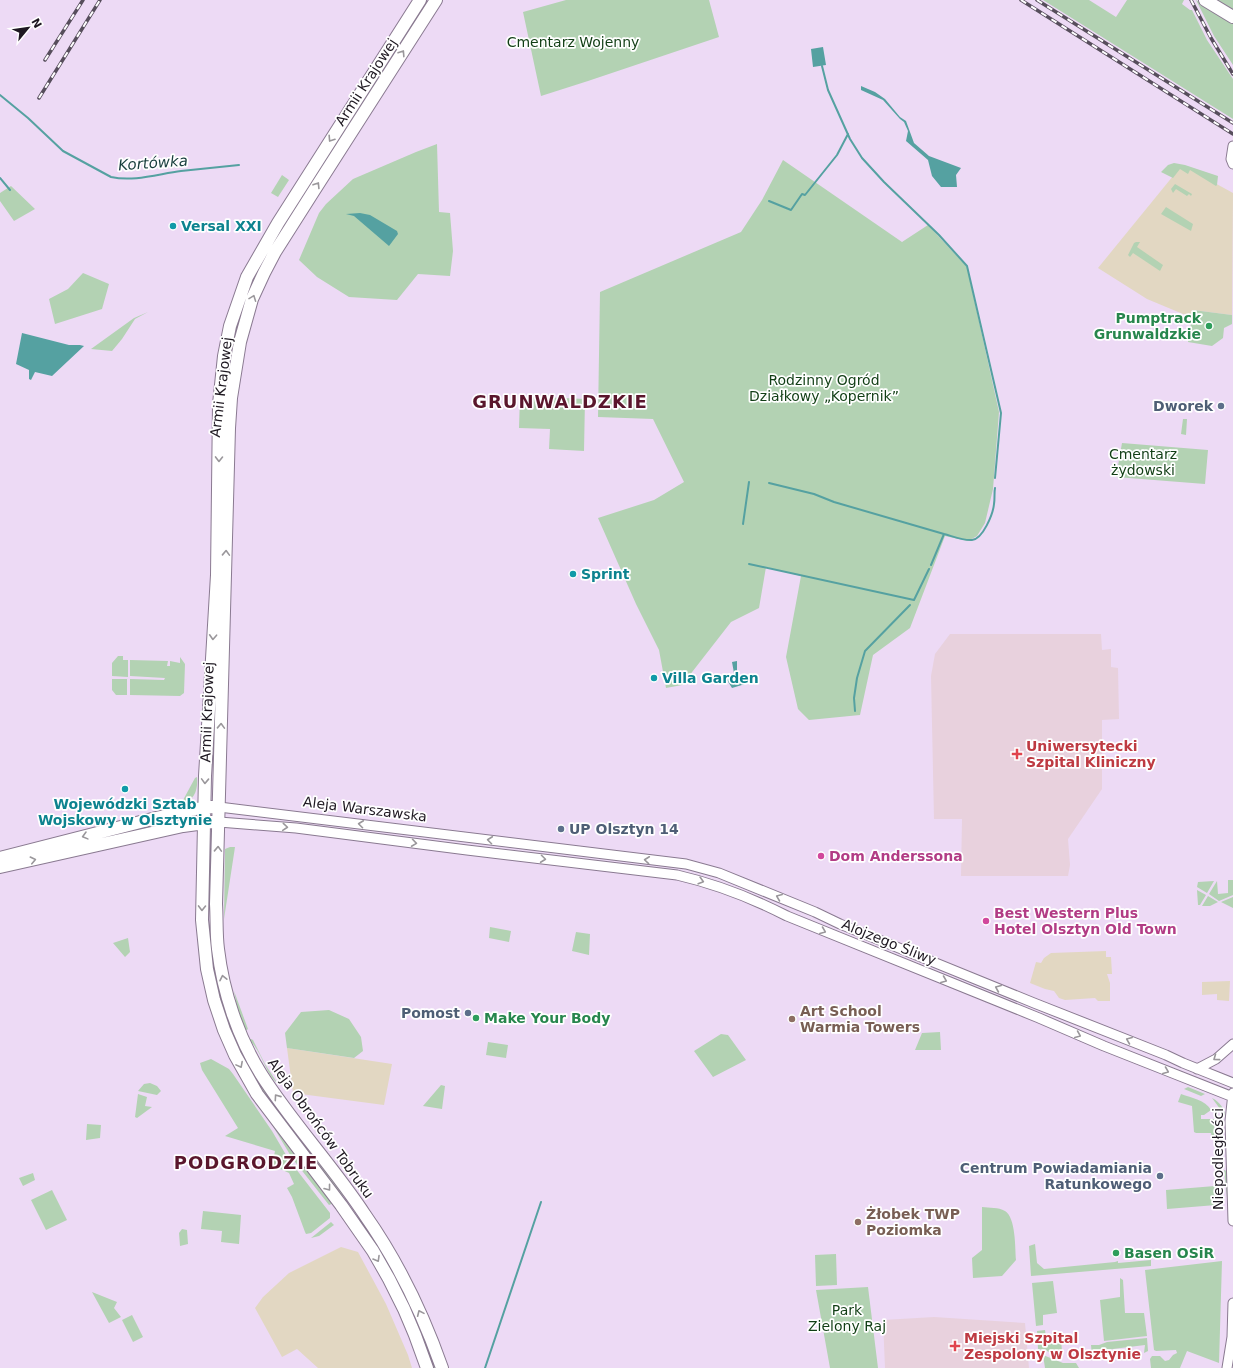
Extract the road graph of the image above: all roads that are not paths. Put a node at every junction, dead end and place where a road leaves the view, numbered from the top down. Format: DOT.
graph roads {
  1 [pos="420,0"];
  2 [pos="436,0"];
  3 [pos="1204,0"];
  4 [pos="1233,17"];
  5 [pos="1233,146"];
  6 [pos="1233,164"];
  7 [pos="228,331"];
  8 [pos="241,335"];
  9 [pos="204,807"];
  10 [pos="219,807"];
  11 [pos="204,822"];
  12 [pos="219,822"];
  13 [pos="0,858"];
  14 [pos="0,867"];
  15 [pos="729,877"];
  16 [pos="730,890"];
  17 [pos="1034,1003"];
  18 [pos="1039,1018"];
  19 [pos="1233,1044"];
  20 [pos="1197,1069"];
  21 [pos="1233,1085"];
  22 [pos="1233,1097"];
  23 [pos="1233,1221"];
  24 [pos="1233,1303"];
  25 [pos="427,1368"];
  26 [pos="442,1368"];
  27 [pos="1227,1368"];
  1 -- 7 [label="main road, Armii Krajowej, one-way"];
  8 -- 2 [label="main road, Armii Krajowej, one-way"];
  3 -- 4 [label="main road"];
  5 -- 6 [label="street"];
  7 -- 8 [label="main road"];
  7 -- 9 [label="main road, Armii Krajowej, one-way"];
  10 -- 8 [label="main road, Armii Krajowej, one-way"];
  9 -- 10 [label="main road, Aleja Warszawska"];
  9 -- 11 [label="main road, Armii Krajowej"];
  9 -- 13 [label="main road, Aleja Warszawska, one-way"];
  10 -- 12 [label="main road, Armii Krajowej"];
  15 -- 10 [label="street, Aleja Warszawska, one-way"];
  11 -- 12 [label="main road, Aleja Warszawska"];
  14 -- 11 [label="main road, Aleja Warszawska, one-way"];
  11 -- 25 [label="main road, Aleja Obrońców Tobruku, one-way"];
  12 -- 16 [label="street, Aleja Warszawska, one-way"];
  26 -- 12 [label="main road, Aleja Obrońców Tobruku, one-way"];
  17 -- 15 [label="street, Alojzego Śliwy, one-way"];
  16 -- 18 [label="street, Alojzego Śliwy, one-way"];
  17 -- 18 [label="street"];
  20 -- 17 [label="street, Alojzego Śliwy, one-way"];
  18 -- 22 [label="street, Alojzego Śliwy, one-way"];
  19 -- 20 [label="street, one-way"];
  20 -- 21 [label="street, Alojzego Śliwy"];
  21 -- 22 [label="street, Niepodległości"];
  22 -- 23 [label="street, Niepodległości"];
  24 -- 27 [label="street"];
}
